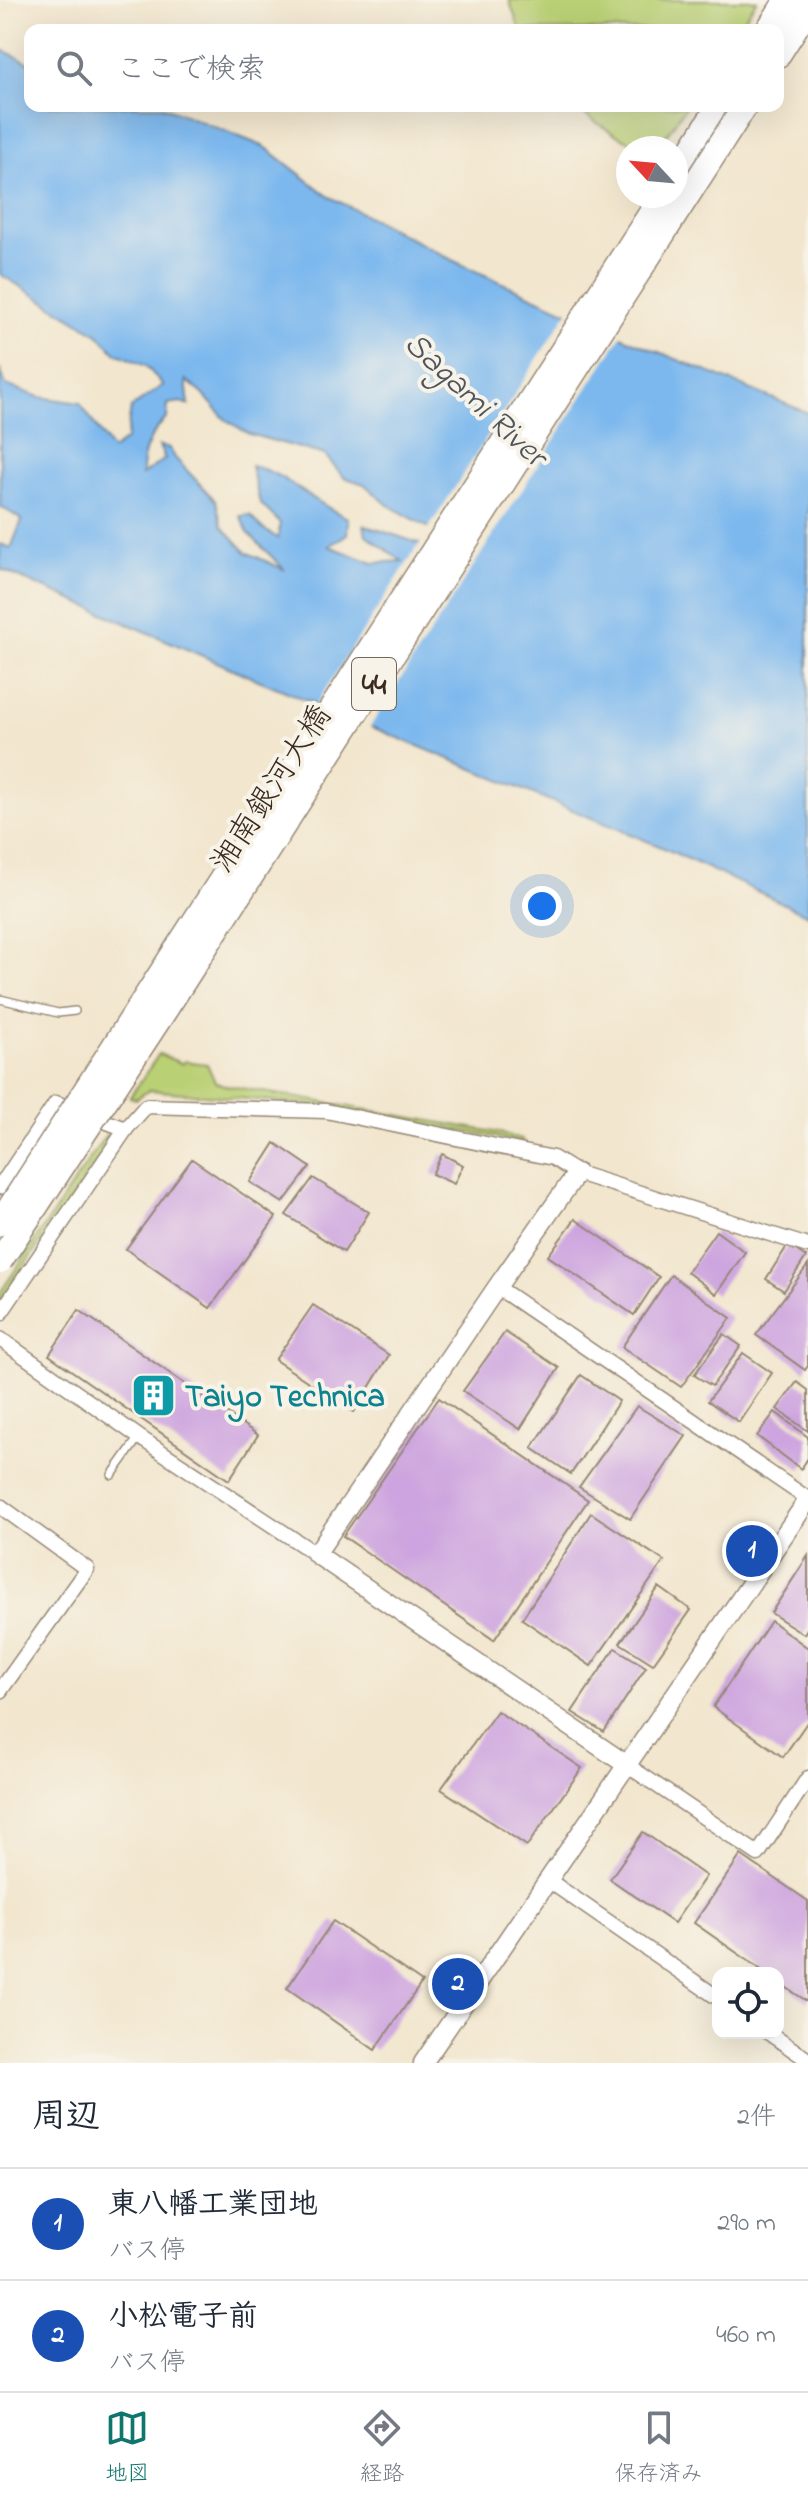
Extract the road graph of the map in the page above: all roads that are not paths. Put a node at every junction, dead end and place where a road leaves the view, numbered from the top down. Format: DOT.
graph roads {
  1 [pos="787,0"];
  2 [pos="808,8"];
  3 [pos="772,24"];
  4 [pos="784,46"];
  5 [pos="715,112"];
  6 [pos="741,112"];
  7 [pos="688,155"];
  8 [pos="654,208"];
  9 [pos="0,999"];
  10 [pos="75,1011"];
  11 [pos="126,1129"];
  12 [pos="577,1173"];
  13 [pos="2,1180"];
  14 [pos="0,1223"];
  15 [pos="808,1246"];
  16 [pos="0,1261"];
  17 [pos="497,1287"];
  18 [pos="0,1314"];
  19 [pos="0,1339"];
  20 [pos="139,1437"];
  21 [pos="112,1475"];
  22 [pos="808,1500"];
  23 [pos="0,1506"];
  24 [pos="316,1554"];
  25 [pos="5,1672"];
  26 [pos="0,1691"];
  27 [pos="627,1765"];
  28 [pos="808,1778"];
  29 [pos="548,1880"];
  30 [pos="712,1994"];
  31 [pos="778,2039"];
  32 [pos="808,2060"];
  33 [pos="423,2063"];
  1 -- 3 [label="main road"];
  2 -- 4 [label="main road"];
  5 -- 7 [label="main road"];
  6 -- 16 [label="main road, 湘南銀河大橋 / 44, bridge"];
  8 -- 14 [label="main road, 湘南銀河大橋 / 44, bridge"];
  9 -- 10 [label="lane"];
  11 -- 12 [label="street"];
  11 -- 13 [label="street"];
  11 -- 18 [label="street"];
  12 -- 15 [label="street"];
  12 -- 17 [label="street"];
  17 -- 22 [label="street"];
  17 -- 24 [label="street"];
  19 -- 20 [label="street"];
  20 -- 21 [label="lane"];
  20 -- 24 [label="street"];
  22 -- 27 [label="street"];
  23 -- 25 [label="street"];
  24 -- 27 [label="street"];
  25 -- 26 [label="street"];
  27 -- 28 [label="street"];
  27 -- 29 [label="street"];
  29 -- 30 [label="street"];
  29 -- 33 [label="street"];
  31 -- 32 [label="street"];
}
